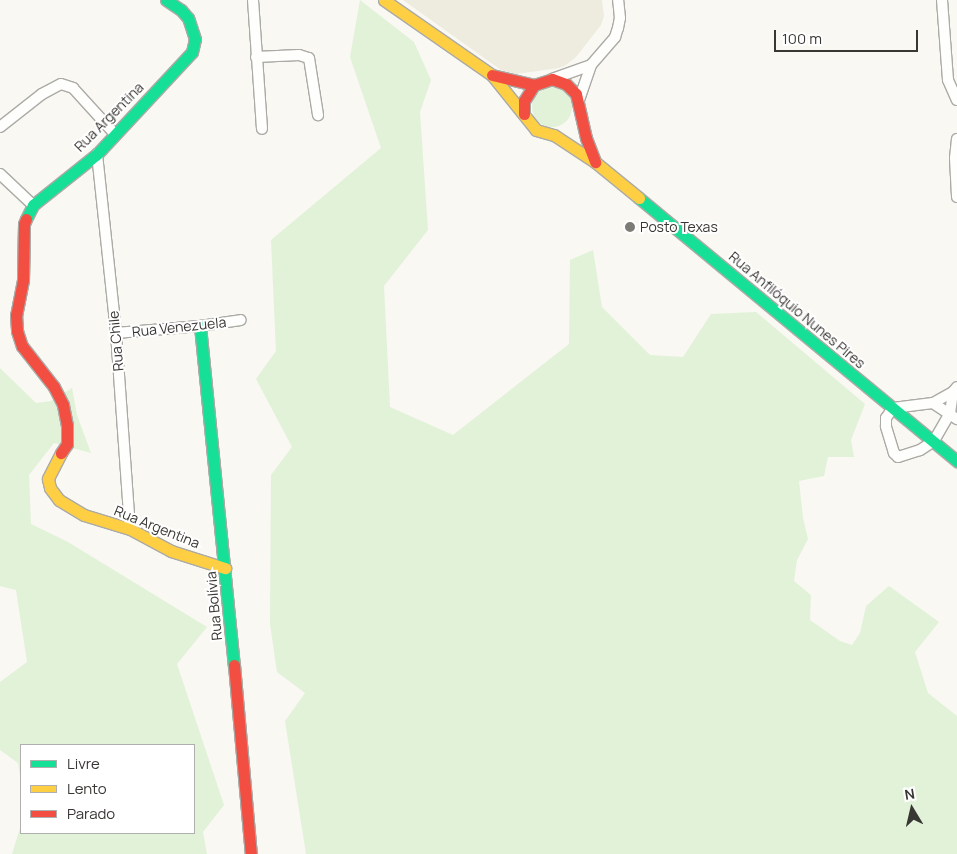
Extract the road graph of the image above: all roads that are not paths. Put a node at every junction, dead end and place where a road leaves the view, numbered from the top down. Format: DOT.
graph roads {
  1 [pos="166,0"];
  2 [pos="253,0"];
  3 [pos="384,0"];
  4 [pos="618,0"];
  5 [pos="942,0"];
  6 [pos="256,57"];
  7 [pos="591,65"];
  8 [pos="492,75"];
  9 [pos="552,79"];
  10 [pos="534,85"];
  11 [pos="957,100"];
  12 [pos="578,105"];
  13 [pos="524,114"];
  14 [pos="318,116"];
  15 [pos="0,127"];
  16 [pos="262,129"];
  17 [pos="114,134"];
  18 [pos="554,134"];
  19 [pos="957,139"];
  20 [pos="97,154"];
  21 [pos="595,162"];
  22 [pos="0,174"];
  23 [pos="957,196"];
  24 [pos="33,205"];
  25 [pos="242,320"];
  26 [pos="200,326"];
  27 [pos="116,333"];
  28 [pos="955,390"];
  29 [pos="933,404"];
  30 [pos="893,408"];
  31 [pos="953,416"];
  32 [pos="934,441"];
  33 [pos="957,461"];
  34 [pos="130,529"];
  35 [pos="225,568"];
  36 [pos="251,854"];
  1 -- 17 [label="street, Rua Argentina"];
  2 -- 6 [label="street"];
  3 -- 8 [label="street, Rua Anfilóquio Nunes Pires"];
  4 -- 7 [label="street"];
  5 -- 11 [label="street"];
  6 -- 14 [label="street"];
  6 -- 16 [label="street"];
  7 -- 9 [label="street"];
  7 -- 12 [label="street"];
  8 -- 10 [label="street, Rua Anfilóquio Nunes Pires"];
  8 -- 13 [label="street, Rua Anfilóquio Nunes Pires"];
  9 -- 10 [label="street"];
  9 -- 12 [label="street, Rua Anfilóquio Nunes Pires"];
  10 -- 13 [label="street"];
  12 -- 18 [label="street"];
  12 -- 21 [label="street, Rua Anfilóquio Nunes Pires"];
  13 -- 18 [label="street, Rua Anfilóquio Nunes Pires"];
  15 -- 17 [label="street"];
  17 -- 20 [label="street, Rua Argentina"];
  18 -- 21 [label="street, Rua Anfilóquio Nunes Pires"];
  19 -- 23 [label="street"];
  20 -- 24 [label="street, Rua Argentina"];
  20 -- 27 [label="street, Rua Chile"];
  21 -- 30 [label="street, Rua Anfilóquio Nunes Pires"];
  22 -- 24 [label="street"];
  24 -- 34 [label="street, Rua Argentina"];
  25 -- 26 [label="street, Rua Venezuela"];
  26 -- 27 [label="street, Rua Venezuela"];
  26 -- 35 [label="street, Rua Bolívia"];
  27 -- 34 [label="street, Rua Chile"];
  28 -- 29 [label="street"];
  28 -- 31 [label="street"];
  29 -- 30 [label="street"];
  29 -- 31 [label="street"];
  30 -- 32 [label="street, Rua Anfilóquio Nunes Pires"];
  30 -- 32 [label="street"];
  31 -- 32 [label="street"];
  32 -- 33 [label="street, Rua Anfilóquio Nunes Pires"];
  34 -- 35 [label="street, Rua Argentina"];
  35 -- 36 [label="street, Rua Bolívia"];
}
